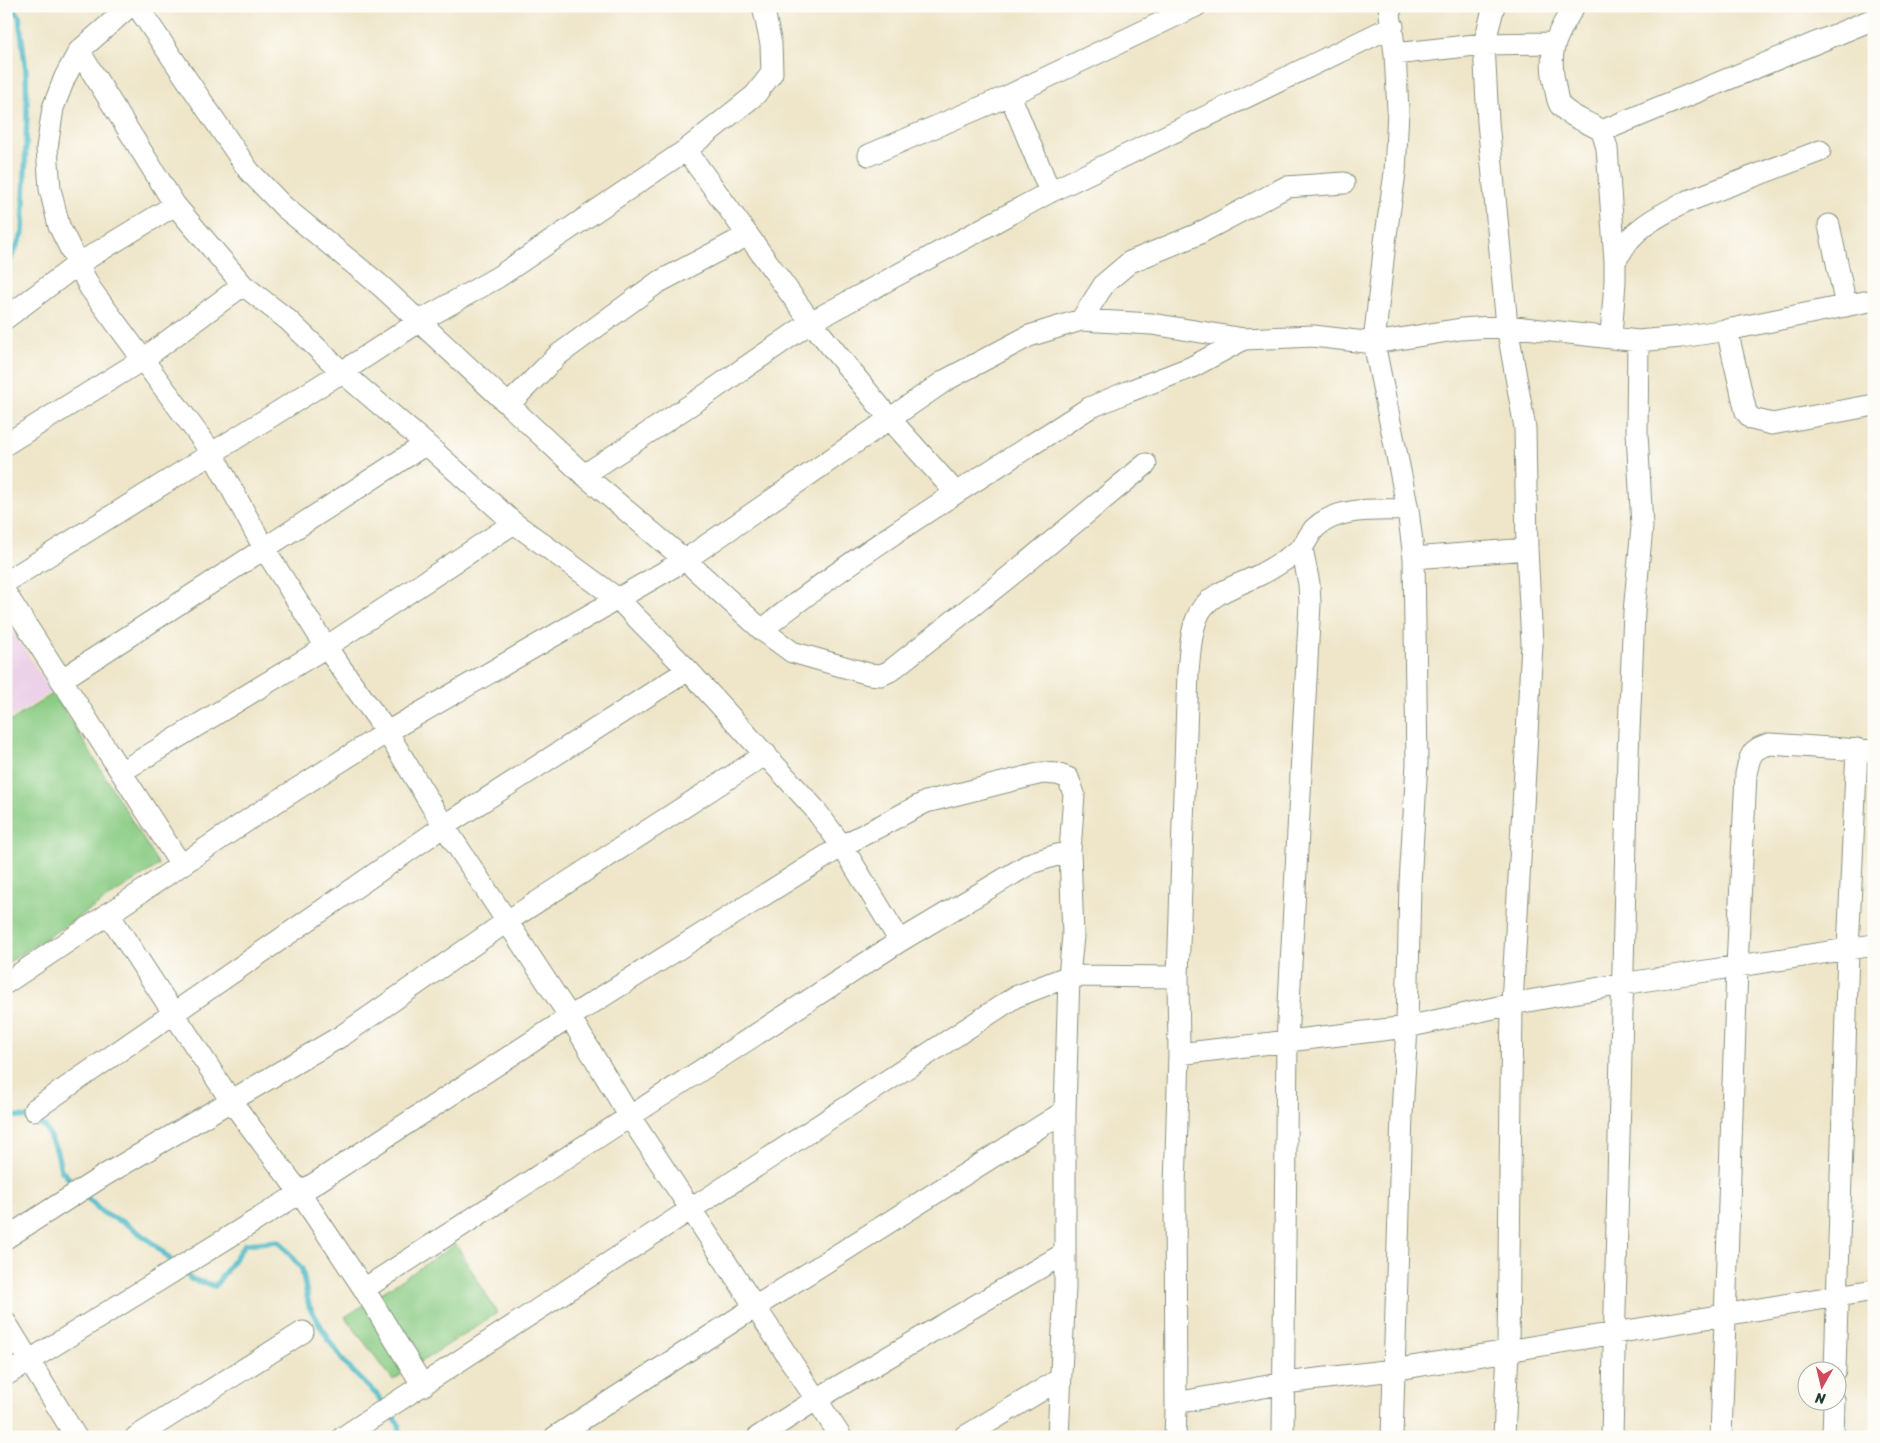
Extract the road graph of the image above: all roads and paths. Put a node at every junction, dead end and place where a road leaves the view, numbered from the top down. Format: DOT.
graph roads {
  1 [pos="130,6"];
  2 [pos="137,6"];
  3 [pos="763,6"];
  4 [pos="1196,6"];
  5 [pos="1494,6"];
  6 [pos="1574,6"];
  7 [pos="1391,16"];
  8 [pos="1869,22"];
  9 [pos="1554,43"];
  10 [pos="1484,44"];
  11 [pos="79,52"];
  12 [pos="1395,54"];
  13 [pos="1010,95"];
  14 [pos="1602,131"];
  15 [pos="686,150"];
  16 [pos="1820,151"];
  17 [pos="869,155"];
  18 [pos="1344,182"];
  19 [pos="1050,192"];
  20 [pos="175,205"];
  21 [pos="1829,224"];
  22 [pos="748,235"];
  23 [pos="1615,261"];
  24 [pos="78,264"];
  25 [pos="243,285"];
  26 [pos="1874,300"];
  27 [pos="1846,306"];
  28 [pos="6,318"];
  29 [pos="1081,320"];
  30 [pos="420,321"];
  31 [pos="811,322"];
  32 [pos="1507,326"];
  33 [pos="1727,330"];
  34 [pos="1611,337"];
  35 [pos="1244,339"];
  36 [pos="1638,341"];
  37 [pos="1374,342"];
  38 [pos="142,360"];
  39 [pos="342,372"];
  40 [pos="509,404"];
  41 [pos="1874,404"];
  42 [pos="889,418"];
  43 [pos="6,444"];
  44 [pos="426,444"];
  45 [pos="212,452"];
  46 [pos="1146,464"];
  47 [pos="584,475"];
  48 [pos="956,493"];
  49 [pos="1408,510"];
  50 [pos="514,523"];
  51 [pos="264,548"];
  52 [pos="1302,548"];
  53 [pos="1527,549"];
  54 [pos="1414,558"];
  55 [pos="685,560"];
  56 [pos="6,582"];
  57 [pos="6,594"];
  58 [pos="618,599"];
  59 [pos="762,630"];
  60 [pos="326,647"];
  61 [pos="688,670"];
  62 [pos="62,680"];
  63 [pos="388,732"];
  64 [pos="1865,750"];
  65 [pos="766,754"];
  66 [pos="121,772"];
  67 [pos="444,826"];
  68 [pos="842,846"];
  69 [pos="1070,851"];
  70 [pos="181,865"];
  71 [pos="108,913"];
  72 [pos="506,922"];
  73 [pos="900,942"];
  74 [pos="1874,945"];
  75 [pos="1848,950"];
  76 [pos="1736,967"];
  77 [pos="1069,976"];
  78 [pos="1178,977"];
  79 [pos="6,983"];
  80 [pos="1622,984"];
  81 [pos="1512,1004"];
  82 [pos="173,1012"];
  83 [pos="570,1016"];
  84 [pos="1407,1027"];
  85 [pos="1287,1041"];
  86 [pos="1179,1054"];
  87 [pos="231,1101"];
  88 [pos="34,1110"];
  89 [pos="1065,1111"];
  90 [pos="630,1117"];
  91 [pos="300,1193"];
  92 [pos="691,1208"];
  93 [pos="6,1238"];
  94 [pos="1065,1253"];
  95 [pos="364,1289"];
  96 [pos="1874,1290"];
  97 [pos="1836,1296"];
  98 [pos="755,1307"];
  99 [pos="1724,1315"];
  100 [pos="6,1323"];
  101 [pos="303,1332"];
  102 [pos="1615,1332"];
  103 [pos="1508,1350"];
  104 [pos="30,1359"];
  105 [pos="1835,1360"];
  106 [pos="1393,1370"];
  107 [pos="6,1375"];
  108 [pos="1060,1379"];
  109 [pos="1285,1383"];
  110 [pos="423,1386"];
  111 [pos="816,1399"];
  112 [pos="1176,1402"];
  113 [pos="1834,1410"];
  114 [pos="76,1437"];
  115 [pos="136,1437"];
  116 [pos="343,1437"];
  117 [pos="555,1437"];
  118 [pos="758,1437"];
  119 [pos="841,1437"];
  120 [pos="964,1437"];
  121 [pos="1058,1437"];
  122 [pos="1175,1437"];
  123 [pos="1283,1437"];
  124 [pos="1392,1437"];
  125 [pos="1504,1437"];
  126 [pos="1612,1437"];
  127 [pos="1721,1437"];
  128 [pos="1834,1437"];
  1 -- 11 [label="street"];
  2 -- 30 [label="street"];
  3 -- 15 [label="street"];
  4 -- 13 [label="street"];
  5 -- 10 [label="street"];
  6 -- 9 [label="street"];
  7 -- 12 [label="street"];
  7 -- 19 [label="street"];
  8 -- 14 [label="street"];
  9 -- 10 [label="street"];
  9 -- 14 [label="street"];
  10 -- 12 [label="street"];
  10 -- 32 [label="street"];
  11 -- 20 [label="street"];
  11 -- 24 [label="street"];
  12 -- 37 [label="street"];
  13 -- 17 [label="street"];
  13 -- 19 [label="street"];
  14 -- 23 [label="street"];
  15 -- 22 [label="street"];
  15 -- 30 [label="street"];
  16 -- 23 [label="street"];
  18 -- 29 [label="street"];
  19 -- 31 [label="street"];
  20 -- 24 [label="street"];
  20 -- 25 [label="street"];
  21 -- 27 [label="street"];
  22 -- 31 [label="street"];
  22 -- 40 [label="street"];
  23 -- 34 [label="street"];
  24 -- 28 [label="street"];
  24 -- 38 [label="street"];
  25 -- 38 [label="street"];
  25 -- 39 [label="street"];
  26 -- 27 [label="street"];
  27 -- 33 [label="street"];
  29 -- 35 [label="street"];
  29 -- 42 [label="street"];
  30 -- 39 [label="street"];
  30 -- 40 [label="street"];
  31 -- 42 [label="street"];
  31 -- 47 [label="street"];
  32 -- 34 [label="street"];
  32 -- 37 [label="street"];
  32 -- 53 [label="street"];
  33 -- 36 [label="street"];
  33 -- 41 [label="street"];
  34 -- 36 [label="street"];
  35 -- 37 [label="street"];
  35 -- 48 [label="street"];
  36 -- 80 [label="street"];
  37 -- 49 [label="street"];
  38 -- 43 [label="street"];
  38 -- 45 [label="street"];
  39 -- 44 [label="street"];
  39 -- 45 [label="street"];
  40 -- 47 [label="street"];
  42 -- 48 [label="street"];
  42 -- 55 [label="street"];
  44 -- 50 [label="street"];
  44 -- 51 [label="street"];
  45 -- 51 [label="street"];
  45 -- 56 [label="street"];
  46 -- 59 [label="street"];
  47 -- 55 [label="street"];
  48 -- 59 [label="street"];
  49 -- 52 [label="street"];
  49 -- 54 [label="street"];
  50 -- 58 [label="street"];
  50 -- 60 [label="street"];
  51 -- 60 [label="street"];
  51 -- 62 [label="street"];
  52 -- 78 [label="street"];
  52 -- 85 [label="street"];
  53 -- 54 [label="street"];
  53 -- 81 [label="street"];
  54 -- 84 [label="street"];
  55 -- 58 [label="street"];
  55 -- 59 [label="street"];
  57 -- 62 [label="street"];
  58 -- 61 [label="street"];
  58 -- 63 [label="street"];
  60 -- 63 [label="street"];
  60 -- 66 [label="street"];
  61 -- 65 [label="street"];
  61 -- 67 [label="street"];
  62 -- 66 [label="street"];
  63 -- 67 [label="street"];
  63 -- 70 [label="street"];
  64 -- 75 [label="street"];
  64 -- 76 [label="street"];
  65 -- 68 [label="street"];
  65 -- 72 [label="street"];
  66 -- 70 [label="street"];
  67 -- 72 [label="street"];
  67 -- 82 [label="street"];
  68 -- 69 [label="street"];
  68 -- 73 [label="street"];
  68 -- 83 [label="street"];
  69 -- 73 [label="street"];
  69 -- 77 [label="street"];
  70 -- 71 [label="street"];
  71 -- 79 [label="street"];
  71 -- 82 [label="street"];
  72 -- 83 [label="street"];
  72 -- 87 [label="street"];
  73 -- 90 [label="street"];
  74 -- 75 [label="street"];
  75 -- 76 [label="street"];
  75 -- 97 [label="street"];
  76 -- 80 [label="street"];
  76 -- 99 [label="street"];
  77 -- 78 [label="street"];
  77 -- 89 [label="street"];
  77 -- 92 [label="street"];
  78 -- 86 [label="street"];
  80 -- 81 [label="street"];
  80 -- 102 [label="street"];
  81 -- 84 [label="street"];
  81 -- 103 [label="street"];
  82 -- 87 [label="street"];
  82 -- 88 [label="street"];
  83 -- 90 [label="street"];
  83 -- 91 [label="street"];
  84 -- 85 [label="street"];
  84 -- 106 [label="street"];
  85 -- 86 [label="street"];
  85 -- 109 [label="street"];
  86 -- 112 [label="street"];
  87 -- 91 [label="street"];
  87 -- 93 [label="street"];
  89 -- 94 [label="street"];
  89 -- 98 [label="street"];
  90 -- 92 [label="street"];
  90 -- 95 [label="street"];
  91 -- 95 [label="street"];
  91 -- 104 [label="street"];
  92 -- 98 [label="street"];
  92 -- 110 [label="street"];
  94 -- 108 [label="street"];
  94 -- 111 [label="street"];
  95 -- 110 [label="street"];
  96 -- 97 [label="street"];
  97 -- 99 [label="street"];
  97 -- 105 [label="street"];
  98 -- 111 [label="street"];
  98 -- 117 [label="street"];
  99 -- 102 [label="street"];
  99 -- 127 [label="street"];
  100 -- 104 [label="street"];
  101 -- 115 [label="street"];
  102 -- 103 [label="street"];
  102 -- 126 [label="street"];
  103 -- 106 [label="street"];
  103 -- 125 [label="street"];
  104 -- 107 [label="street"];
  104 -- 114 [label="street"];
  106 -- 109 [label="street"];
  106 -- 124 [label="street"];
  108 -- 120 [label="street"];
  108 -- 121 [label="street"];
  109 -- 112 [label="street"];
  109 -- 123 [label="street"];
  110 -- 116 [label="street"];
  111 -- 118 [label="street"];
  111 -- 119 [label="street"];
  112 -- 122 [label="street"];
  113 -- 128 [label="street"];
}
